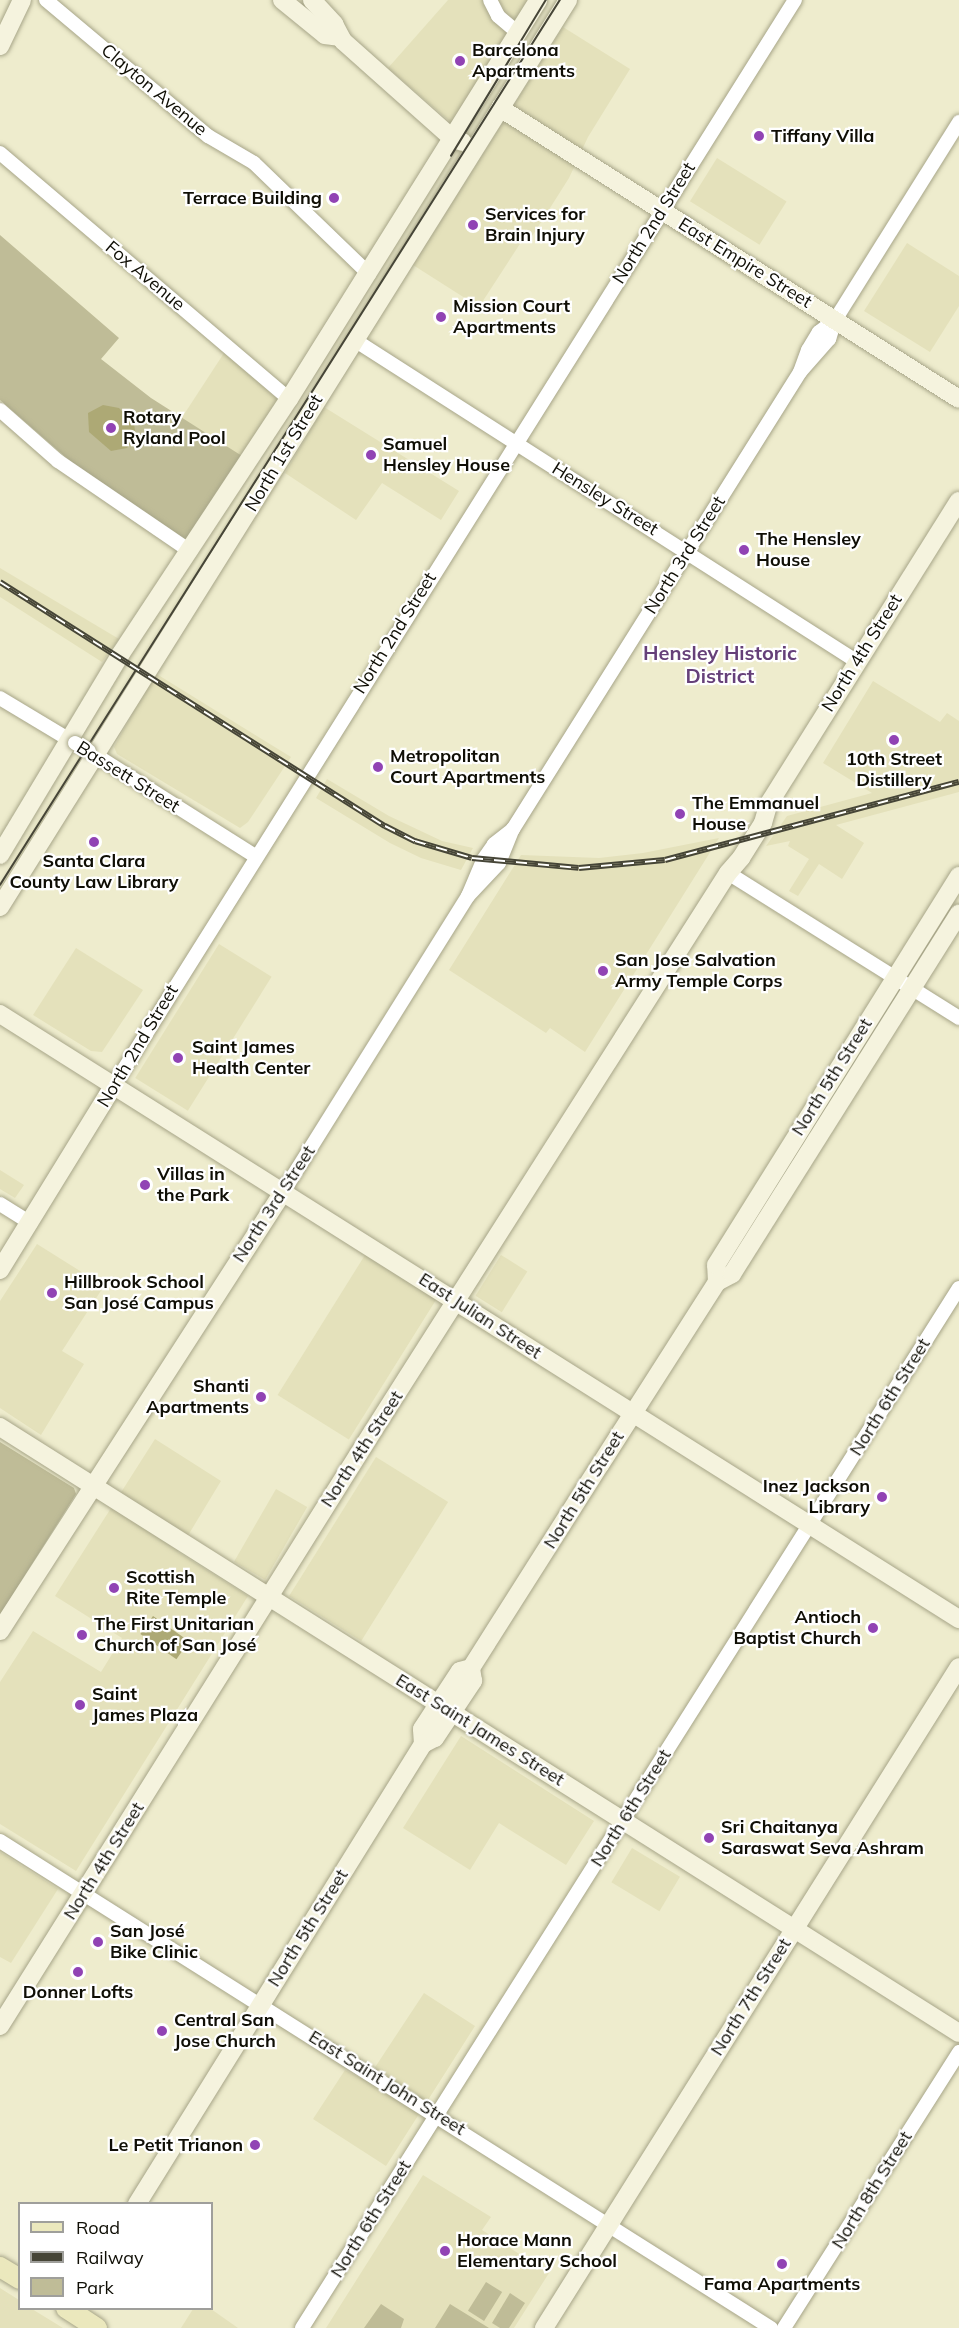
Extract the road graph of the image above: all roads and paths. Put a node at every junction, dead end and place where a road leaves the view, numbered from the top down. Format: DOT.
graph roads {
  1 [pos="22,0"];
  2 [pos="36,0"];
  3 [pos="46,0"];
  4 [pos="282,0"];
  5 [pos="312,0"];
  6 [pos="490,0"];
  7 [pos="538,0"];
  8 [pos="568,0"];
  9 [pos="795,0"];
  10 [pos="517,32"];
  11 [pos="339,37"];
  12 [pos="5,38"];
  13 [pos="500,108"];
  14 [pos="959,122"];
  15 [pos="453,139"];
  16 [pos="479,141"];
  17 [pos="0,153"];
  18 [pos="662,211"];
  19 [pos="369,274"];
  20 [pos="835,320"];
  21 [pos="353,339"];
  22 [pos="289,399"];
  23 [pos="959,399"];
  24 [pos="0,410"];
  25 [pos="515,442"];
  26 [pos="959,501"];
  27 [pos="190,551"];
  28 [pos="687,552"];
  29 [pos="856,661"];
  30 [pos="0,698"];
  31 [pos="72,741"];
  32 [pos="92,754"];
  33 [pos="0,855"];
  34 [pos="255,856"];
  35 [pos="728,873"];
  36 [pos="959,876"];
  37 [pos="0,907"];
  38 [pos="959,913"];
  39 [pos="895,976"];
  40 [pos="912,987"];
  41 [pos="0,1014"];
  42 [pos="959,1018"];
  43 [pos="114,1085"];
  44 [pos="283,1192"];
  45 [pos="0,1204"];
  46 [pos="30,1223"];
  47 [pos="0,1270"];
  48 [pos="717,1282"];
  49 [pos="959,1288"];
  50 [pos="456,1301"];
  51 [pos="634,1413"];
  52 [pos="0,1427"];
  53 [pos="92,1485"];
  54 [pos="810,1523"];
  55 [pos="270,1598"];
  56 [pos="959,1619"];
  57 [pos="0,1631"];
  58 [pos="959,1668"];
  59 [pos="446,1708"];
  60 [pos="623,1821"];
  61 [pos="0,1841"];
  62 [pos="84,1893"];
  63 [pos="794,1929"];
  64 [pos="261,2004"];
  65 [pos="0,2026"];
  66 [pos="959,2033"];
  67 [pos="959,2052"];
  68 [pos="436,2114"];
  69 [pos="138,2202"];
  70 [pos="607,2223"];
  71 [pos="0,2267"];
  72 [pos="18,2278"];
  73 [pos="70,2310"];
  74 [pos="97,2328"];
  75 [pos="302,2328"];
  76 [pos="543,2328"];
  77 [pos="771,2328"];
  78 [pos="784,2328"];
  1 -- 12 [label="main road"];
  2 -- 12 [label="main road"];
  3 -- 19 [label="street, Clayton Avenue"];
  4 -- 11 [label="main road"];
  5 -- 11 [label="main road"];
  6 -- 10 [label="street"];
  7 -- 10 [label="main road, North 1st Street"];
  8 -- 13 [label="main road, North 1st Street"];
  9 -- 18 [label="street, North 2nd Street"];
  10 -- 15 [label="main road, North 1st Street"];
  11 -- 15 [label="main road"];
  13 -- 16 [label="main road, North 1st Street"];
  13 -- 18 [label="main road, East Empire Street"];
  14 -- 20 [label="street, North 3rd Street"];
  15 -- 16 [label="main road"];
  15 -- 19 [label="main road, North 1st Street"];
  16 -- 21 [label="main road, North 1st Street"];
  17 -- 22 [label="street, Fox Avenue"];
  18 -- 20 [label="main road, East Empire Street"];
  18 -- 25 [label="street, North 2nd Street"];
  19 -- 22 [label="main road, North 1st Street"];
  20 -- 23 [label="main road, East Empire Street"];
  20 -- 28 [label="street, North 3rd Street"];
  21 -- 25 [label="street, Hensley Street"];
  21 -- 32 [label="main road, North 1st Street"];
  22 -- 27 [label="main road, North 1st Street"];
  24 -- 27 [label="street"];
  25 -- 28 [label="street, Hensley Street"];
  25 -- 34 [label="street, North 2nd Street"];
  26 -- 29 [label="main road, North 4th Street"];
  27 -- 31 [label="main road, North 1st Street"];
  28 -- 29 [label="street, Hensley Street"];
  28 -- 44 [label="street, North 3rd Street"];
  29 -- 35 [label="main road, North 4th Street"];
  30 -- 31 [label="street, Bassett Street"];
  31 -- 32 [label="street, Bassett Street, bridge"];
  31 -- 33 [label="main road, North 1st Street"];
  32 -- 34 [label="street, Bassett Street"];
  32 -- 37 [label="main road, North 1st Street"];
  34 -- 43 [label="street, North 2nd Street"];
  35 -- 39 [label="street"];
  35 -- 50 [label="main road, North 4th Street"];
  36 -- 39 [label="main road, North 5th Street"];
  38 -- 40 [label="main road, North 5th Street"];
  39 -- 40 [label="street"];
  39 -- 48 [label="main road, North 5th Street"];
  40 -- 42 [label="street"];
  40 -- 48 [label="main road, North 5th Street"];
  41 -- 43 [label="main road, East Julian Street"];
  43 -- 44 [label="main road, East Julian Street"];
  43 -- 46 [label="main road, North 2nd Street"];
  44 -- 50 [label="main road, East Julian Street"];
  44 -- 53 [label="main road, North 3rd Street"];
  45 -- 46 [label="street"];
  46 -- 47 [label="main road, North 2nd Street"];
  48 -- 51 [label="main road, North 5th Street"];
  49 -- 54 [label="street, North 6th Street"];
  50 -- 51 [label="main road, East Julian Street"];
  50 -- 55 [label="main road, North 4th Street"];
  51 -- 54 [label="main road, East Julian Street"];
  51 -- 59 [label="main road, North 5th Street"];
  52 -- 53 [label="main road, East Saint James Street"];
  53 -- 55 [label="main road, East Saint James Street"];
  53 -- 57 [label="main road, North 3rd Street"];
  54 -- 56 [label="main road, East Julian Street"];
  54 -- 60 [label="street, North 6th Street"];
  55 -- 59 [label="main road, East Saint James Street"];
  55 -- 62 [label="main road, North 4th Street"];
  58 -- 63 [label="main road, North 7th Street"];
  59 -- 60 [label="main road, East Saint James Street"];
  59 -- 64 [label="main road, North 5th Street"];
  60 -- 63 [label="main road, East Saint James Street"];
  60 -- 68 [label="street, North 6th Street"];
  61 -- 62 [label="street, East Saint John Street"];
  62 -- 64 [label="street, East Saint John Street"];
  62 -- 65 [label="main road, North 4th Street"];
  63 -- 66 [label="main road, East Saint James Street"];
  63 -- 70 [label="main road, North 7th Street"];
  64 -- 68 [label="street, East Saint John Street"];
  64 -- 69 [label="main road, North 5th Street"];
  67 -- 78 [label="street, North 8th Street"];
  68 -- 70 [label="street, East Saint John Street"];
  68 -- 75 [label="street, North 6th Street"];
  70 -- 76 [label="main road, North 7th Street"];
  70 -- 77 [label="street, East Saint John Street"];
  71 -- 72 [label="main road"];
  73 -- 74 [label="main road"];
}
